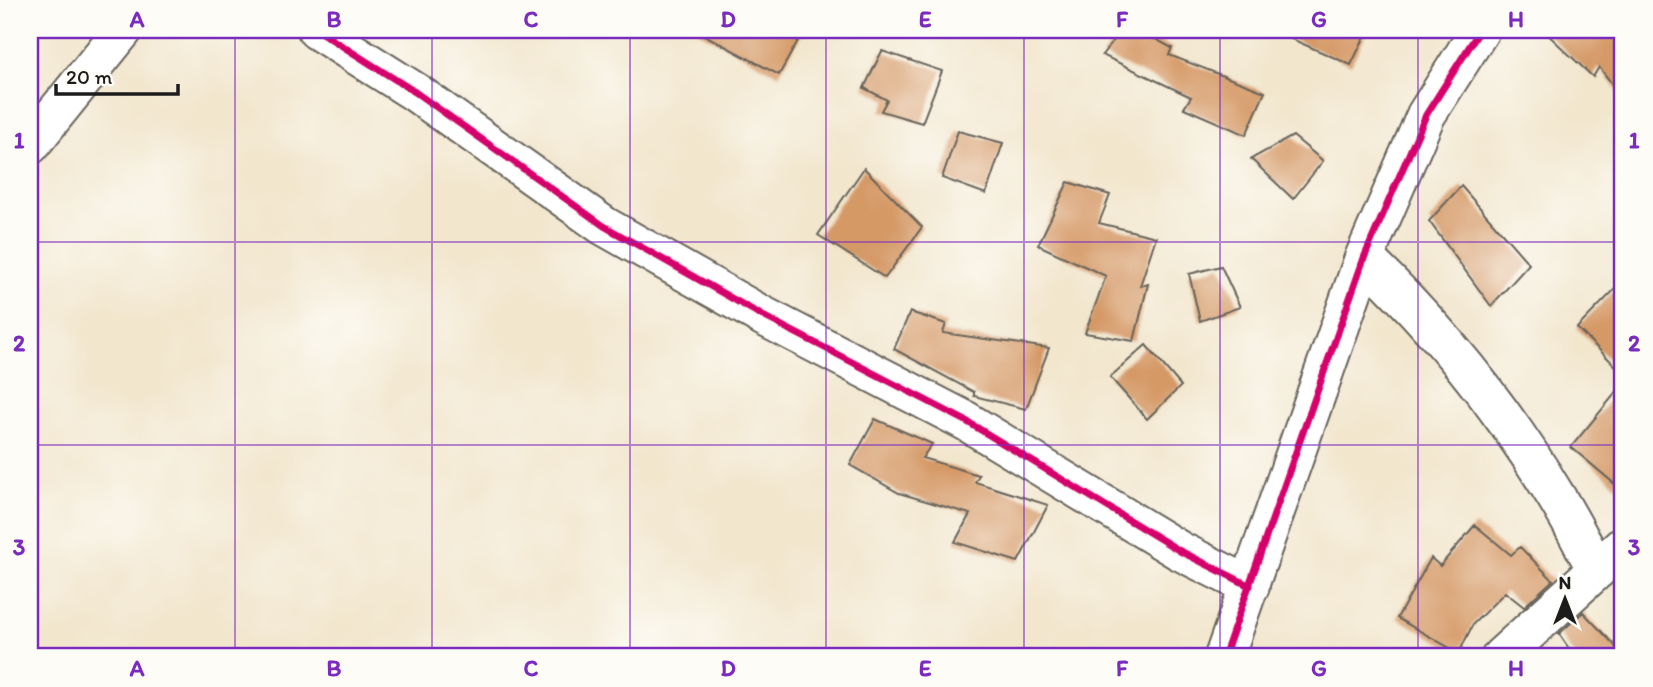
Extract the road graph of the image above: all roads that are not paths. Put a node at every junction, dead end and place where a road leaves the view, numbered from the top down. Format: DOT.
graph roads {
  1 [pos="123,30"];
  2 [pos="317,30"];
  3 [pos="1480,30"];
  4 [pos="30,145"];
  5 [pos="1364,258"];
  6 [pos="1616,553"];
  7 [pos="1250,586"];
  8 [pos="1224,657"];
  9 [pos="1501,657"];
  1 -- 4 [label="street"];
  2 -- 7 [label="street"];
  3 -- 5 [label="street"];
  5 -- 6 [label="street"];
  5 -- 7 [label="street"];
  6 -- 9 [label="street"];
  7 -- 8 [label="street"];
}
